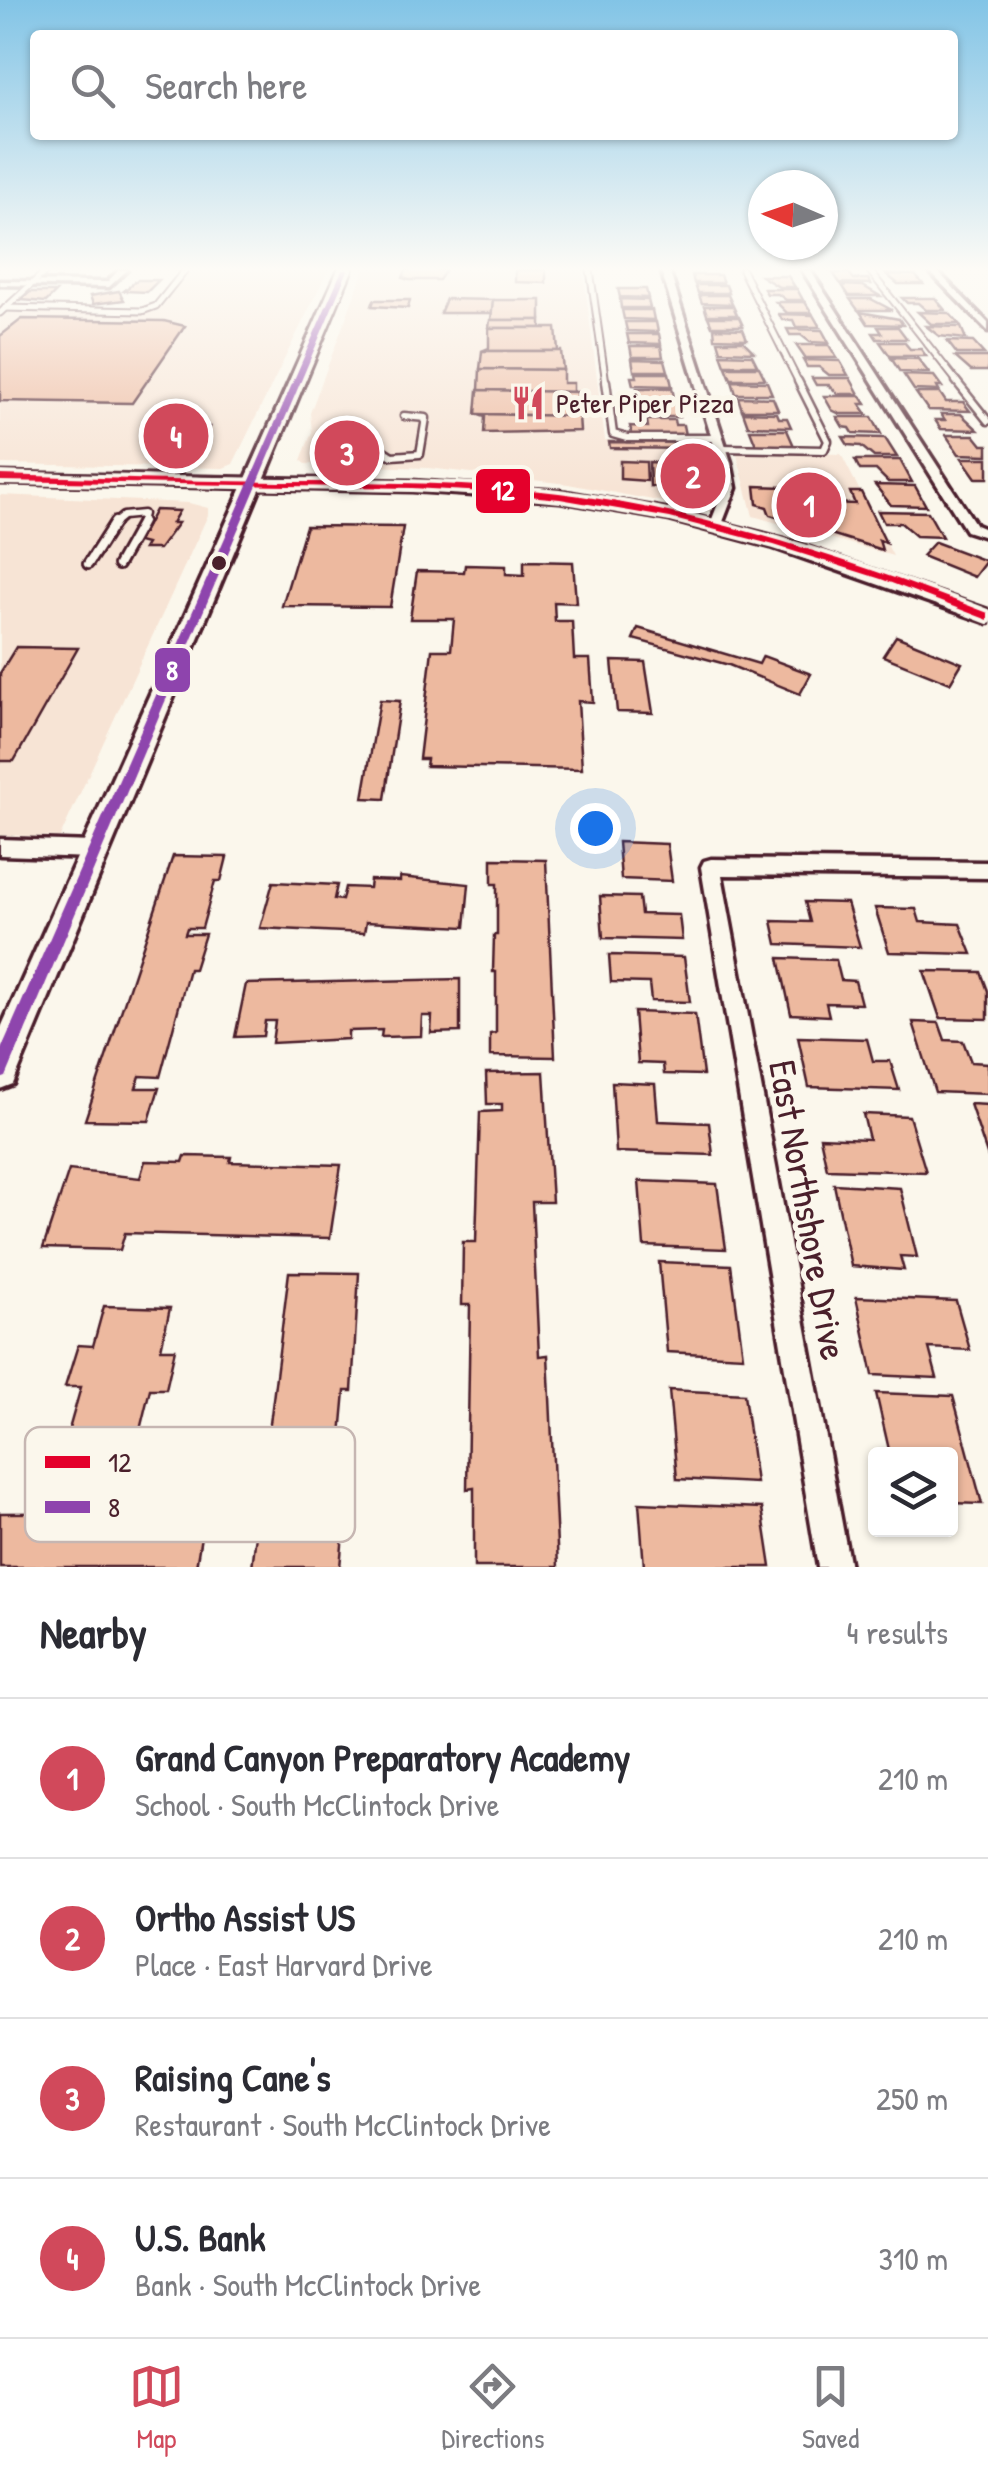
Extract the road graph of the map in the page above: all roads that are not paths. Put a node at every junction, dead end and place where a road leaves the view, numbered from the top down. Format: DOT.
graph roads {
  1 [pos="314,343"];
  2 [pos="600,343"];
  3 [pos="688,343"];
  4 [pos="779,343"];
  5 [pos="853,343"];
  6 [pos="926,343"];
  7 [pos="404,416"];
  8 [pos="988,421"];
  9 [pos="164,430"];
  10 [pos="329,433"];
  11 [pos="719,443"];
  12 [pos="150,453"];
  13 [pos="0,478"];
  14 [pos="254,484"];
  15 [pos="715,527"];
  16 [pos="988,534"];
  17 [pos="88,564"];
  18 [pos="118,565"];
  19 [pos="988,617"];
  20 [pos="0,847"];
  21 [pos="93,850"];
  22 [pos="985,876"];
  23 [pos="0,1071"];
  24 [pos="834,1567"];
  1 -- 14 [label="main road"];
  2 -- 11 [label="lane"];
  3 -- 11 [label="street"];
  4 -- 11 [label="lane"];
  5 -- 16 [label="street"];
  6 -- 8 [label="lane"];
  7 -- 10 [label="lane"];
  9 -- 9 [label="lane"];
  11 -- 15 [label="street"];
  12 -- 12 [label="lane"];
  13 -- 14 [label="main road"];
  14 -- 15 [label="main road"];
  14 -- 21 [label="main road"];
  15 -- 19 [label="main road"];
  17 -- 18 [label="lane"];
  20 -- 21 [label="street"];
  21 -- 23 [label="main road"];
  22 -- 24 [label="street, East Northshore Drive"];
}
